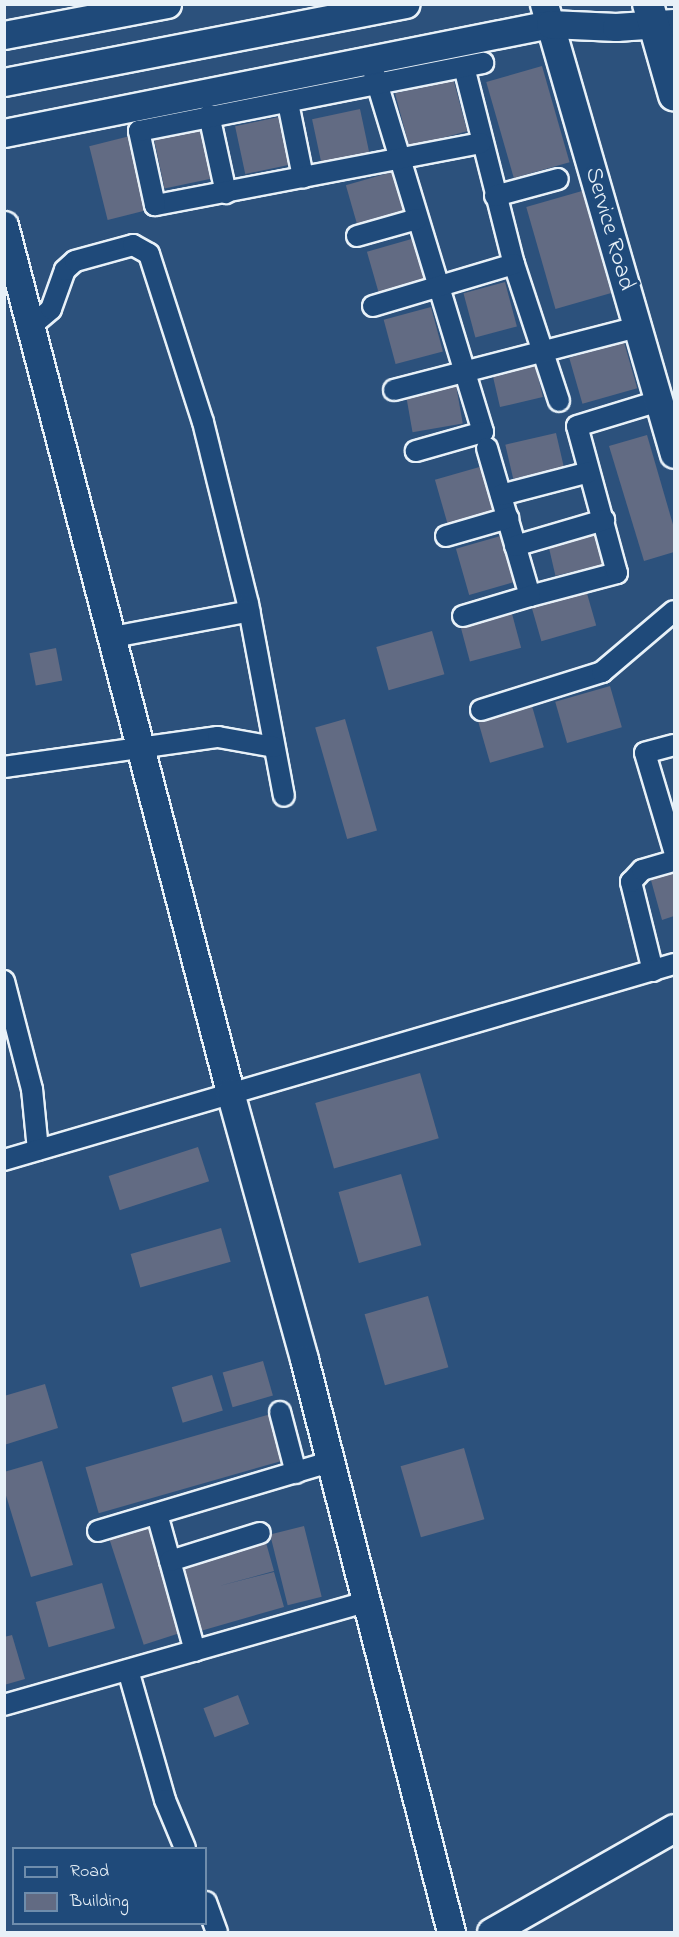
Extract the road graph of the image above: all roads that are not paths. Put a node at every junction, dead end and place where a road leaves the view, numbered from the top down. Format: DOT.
graph roads {
  1 [pos="168,4"];
  2 [pos="405,4"];
  3 [pos="547,14"];
  4 [pos="659,18"];
  5 [pos="4,35"];
  6 [pos="359,62"];
  7 [pos="483,63"];
  8 [pos="464,67"];
  9 [pos="4,82"];
  10 [pos="378,85"];
  11 [pos="358,90"];
  12 [pos="675,95"];
  13 [pos="288,103"];
  14 [pos="208,115"];
  15 [pos="4,133"];
  16 [pos="481,143"];
  17 [pos="399,160"];
  18 [pos="303,177"];
  19 [pos="558,179"];
  20 [pos="226,193"];
  21 [pos="495,196"];
  22 [pos="417,219"];
  23 [pos="4,225"];
  24 [pos="357,236"];
  25 [pos="514,264"];
  26 [pos="438,287"];
  27 [pos="373,306"];
  28 [pos="31,326"];
  29 [pos="637,327"];
  30 [pos="542,350"];
  31 [pos="464,369"];
  32 [pos="394,390"];
  33 [pos="559,401"];
  34 [pos="659,401"];
  35 [pos="487,448"];
  36 [pos="416,451"];
  37 [pos="675,454"];
  38 [pos="589,472"];
  39 [pos="501,495"];
  40 [pos="508,518"];
  41 [pos="604,520"];
  42 [pos="446,536"];
  43 [pos="515,546"];
  44 [pos="530,596"];
  45 [pos="250,611"];
  46 [pos="675,611"];
  47 [pos="464,616"];
  48 [pos="112,637"];
  49 [pos="481,710"];
  50 [pos="675,745"];
  51 [pos="274,747"];
  52 [pos="142,749"];
  53 [pos="4,767"];
  54 [pos="284,796"];
  55 [pos="675,850"];
  56 [pos="675,861"];
  57 [pos="675,964"];
  58 [pos="653,970"];
  59 [pos="4,981"];
  60 [pos="230,1092"];
  61 [pos="38,1150"];
  62 [pos="4,1160"];
  63 [pos="280,1412"];
  64 [pos="330,1462"];
  65 [pos="296,1473"];
  66 [pos="157,1514"];
  67 [pos="98,1531"];
  68 [pos="260,1533"];
  69 [pos="170,1561"];
  70 [pos="366,1602"];
  71 [pos="195,1651"];
  72 [pos="128,1670"];
  73 [pos="4,1705"];
  74 [pos="675,1828"];
  75 [pos="185,1847"];
  76 [pos="207,1904"];
  77 [pos="218,1932"];
  78 [pos="451,1932"];
  79 [pos="491,1932"];
  1 -- 5 [label="street"];
  2 -- 9 [label="street"];
  3 -- 4 [label="street"];
  3 -- 6 [label="street"];
  3 -- 29 [label="street, Service Road"];
  4 -- 12 [label="main road"];
  6 -- 10 [label="street"];
  6 -- 11 [label="street"];
  6 -- 15 [label="street"];
  7 -- 8 [label="street"];
  8 -- 10 [label="street"];
  8 -- 16 [label="street"];
  10 -- 11 [label="street"];
  10 -- 17 [label="street"];
  11 -- 13 [label="street"];
  13 -- 14 [label="street"];
  13 -- 18 [label="street"];
  14 -- 20 [label="street"];
  14 -- 20 [label="street"];
  16 -- 17 [label="street"];
  16 -- 21 [label="street"];
  17 -- 18 [label="street"];
  17 -- 22 [label="street"];
  18 -- 20 [label="street"];
  19 -- 21 [label="street"];
  21 -- 25 [label="street"];
  22 -- 24 [label="street"];
  22 -- 26 [label="street"];
  23 -- 28 [label="street"];
  25 -- 26 [label="street"];
  25 -- 30 [label="street"];
  26 -- 27 [label="street"];
  26 -- 31 [label="street"];
  28 -- 45 [label="street"];
  28 -- 48 [label="street"];
  29 -- 30 [label="street"];
  29 -- 34 [label="street, Service Road"];
  30 -- 31 [label="street"];
  30 -- 33 [label="street"];
  31 -- 32 [label="street"];
  31 -- 36 [label="street"];
  34 -- 37 [label="street, Service Road"];
  34 -- 38 [label="street"];
  35 -- 39 [label="street"];
  38 -- 39 [label="street"];
  38 -- 41 [label="street"];
  39 -- 40 [label="street"];
  40 -- 42 [label="street"];
  40 -- 43 [label="street"];
  41 -- 43 [label="street"];
  41 -- 44 [label="street"];
  43 -- 44 [label="street"];
  44 -- 47 [label="street"];
  45 -- 48 [label="street"];
  45 -- 51 [label="street"];
  46 -- 49 [label="street"];
  48 -- 52 [label="street"];
  50 -- 55 [label="street"];
  51 -- 52 [label="street"];
  51 -- 54 [label="street"];
  52 -- 53 [label="street"];
  52 -- 60 [label="street"];
  56 -- 58 [label="street"];
  57 -- 58 [label="street"];
  58 -- 60 [label="street"];
  59 -- 61 [label="street"];
  60 -- 61 [label="street"];
  60 -- 64 [label="street"];
  61 -- 62 [label="street"];
  63 -- 65 [label="street"];
  64 -- 65 [label="street"];
  64 -- 70 [label="street"];
  65 -- 66 [label="street"];
  66 -- 67 [label="street"];
  66 -- 69 [label="street"];
  68 -- 69 [label="street"];
  69 -- 71 [label="street"];
  70 -- 71 [label="street"];
  70 -- 78 [label="street"];
  71 -- 72 [label="street"];
  72 -- 73 [label="street"];
  72 -- 75 [label="street"];
  74 -- 79 [label="street"];
  76 -- 77 [label="street"];
}
